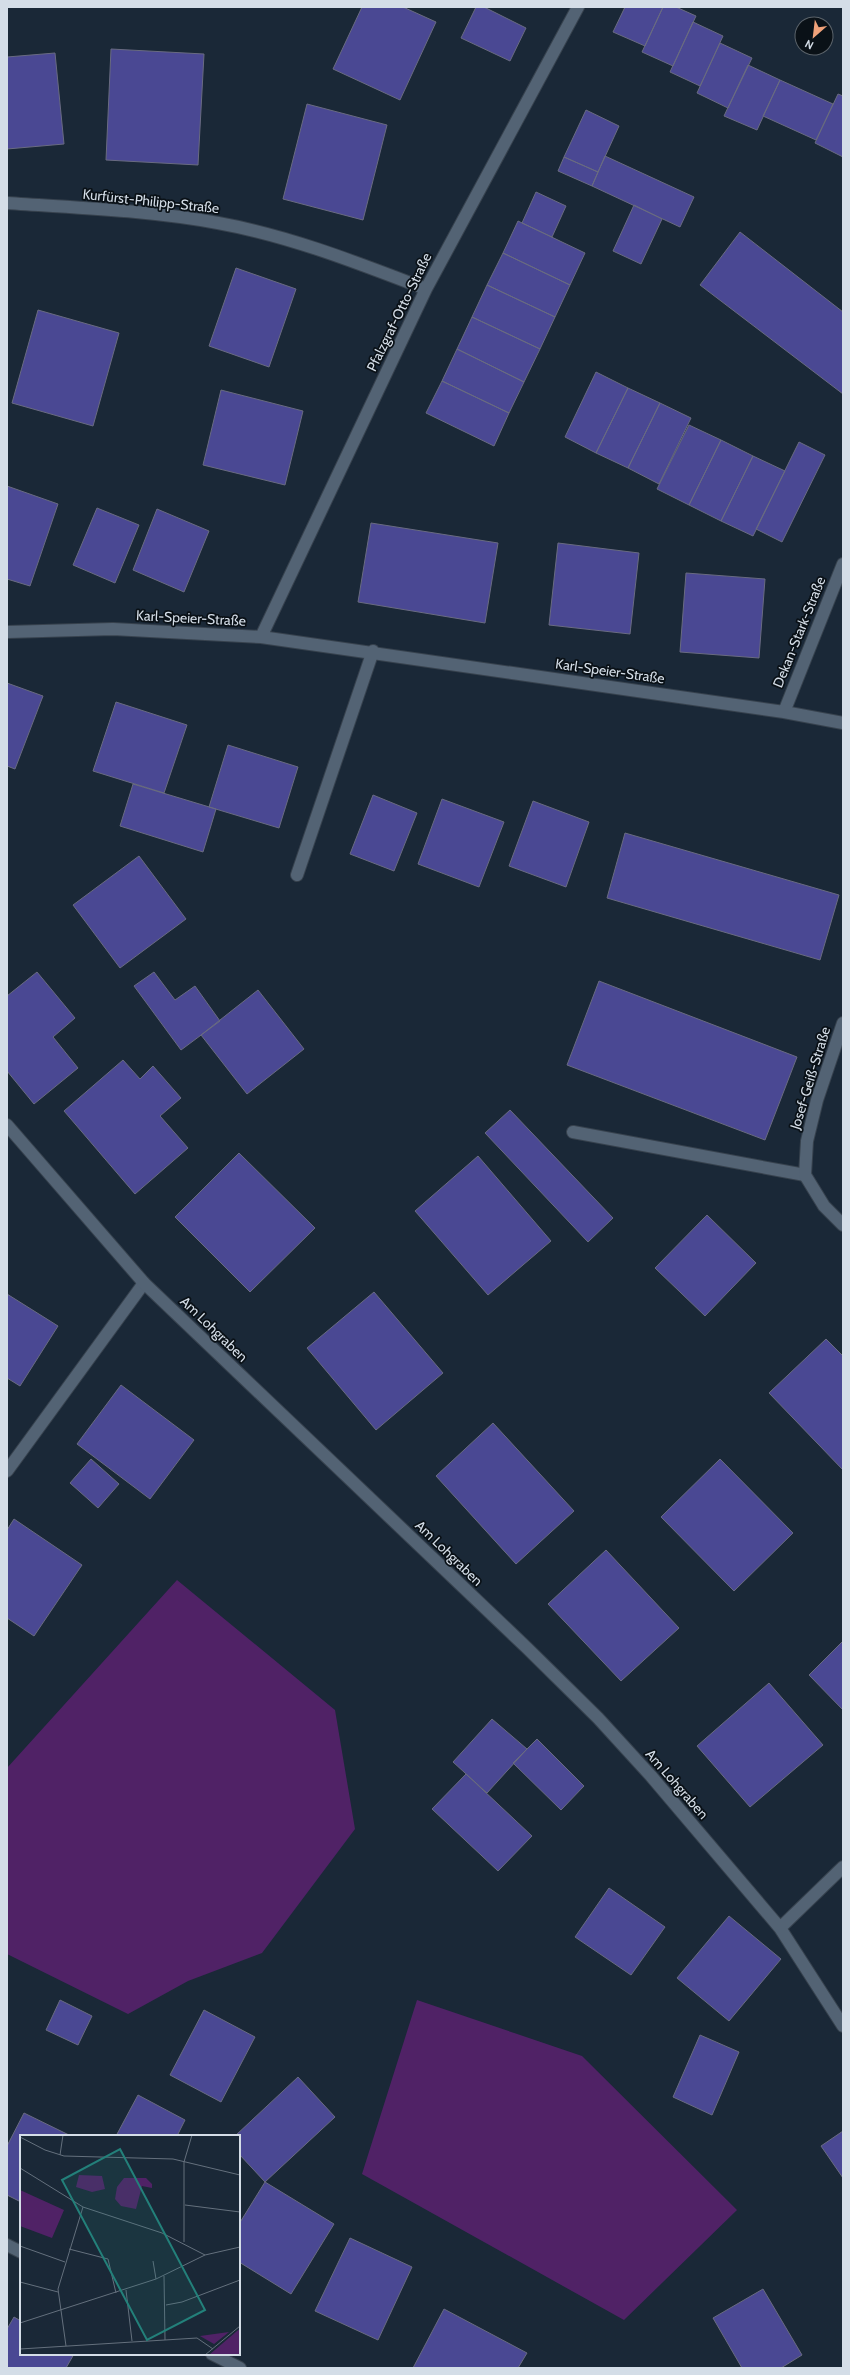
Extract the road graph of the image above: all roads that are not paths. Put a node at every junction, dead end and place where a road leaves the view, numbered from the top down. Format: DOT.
graph roads {
  1 [pos="578,7"];
  2 [pos="7,203"];
  3 [pos="426,289"];
  4 [pos="843,564"];
  5 [pos="7,632"];
  6 [pos="261,637"];
  7 [pos="373,652"];
  8 [pos="784,712"];
  9 [pos="843,723"];
  10 [pos="298,875"];
  11 [pos="843,1023"];
  12 [pos="7,1125"];
  13 [pos="573,1132"];
  14 [pos="805,1176"];
  15 [pos="843,1225"];
  16 [pos="144,1283"];
  17 [pos="7,1471"];
  18 [pos="843,1868"];
  19 [pos="780,1928"];
  20 [pos="843,2026"];
  21 [pos="7,2245"];
  22 [pos="20,2252"];
  23 [pos="214,2355"];
  24 [pos="240,2368"];
  1 -- 3 [label="street, Pfalzgraf-Otto-Straße"];
  2 -- 3 [label="street, Kurfürst-Philipp-Straße"];
  3 -- 6 [label="street, Pfalzgraf-Otto-Straße"];
  4 -- 8 [label="street, Dekan-Stark-Straße"];
  5 -- 6 [label="street, Karl-Speier-Straße"];
  6 -- 7 [label="street, Karl-Speier-Straße"];
  7 -- 8 [label="street, Karl-Speier-Straße"];
  7 -- 10 [label="street"];
  8 -- 9 [label="street, Karl-Speier-Straße"];
  11 -- 14 [label="street, Josef-Geiß-Straße"];
  12 -- 16 [label="street, Am Lohgraben"];
  13 -- 14 [label="street"];
  14 -- 15 [label="street"];
  16 -- 17 [label="street"];
  16 -- 19 [label="street, Am Lohgraben"];
  18 -- 19 [label="street"];
  19 -- 20 [label="street, Am Lohgraben"];
  21 -- 22 [label="street"];
  23 -- 24 [label="street"];
}
